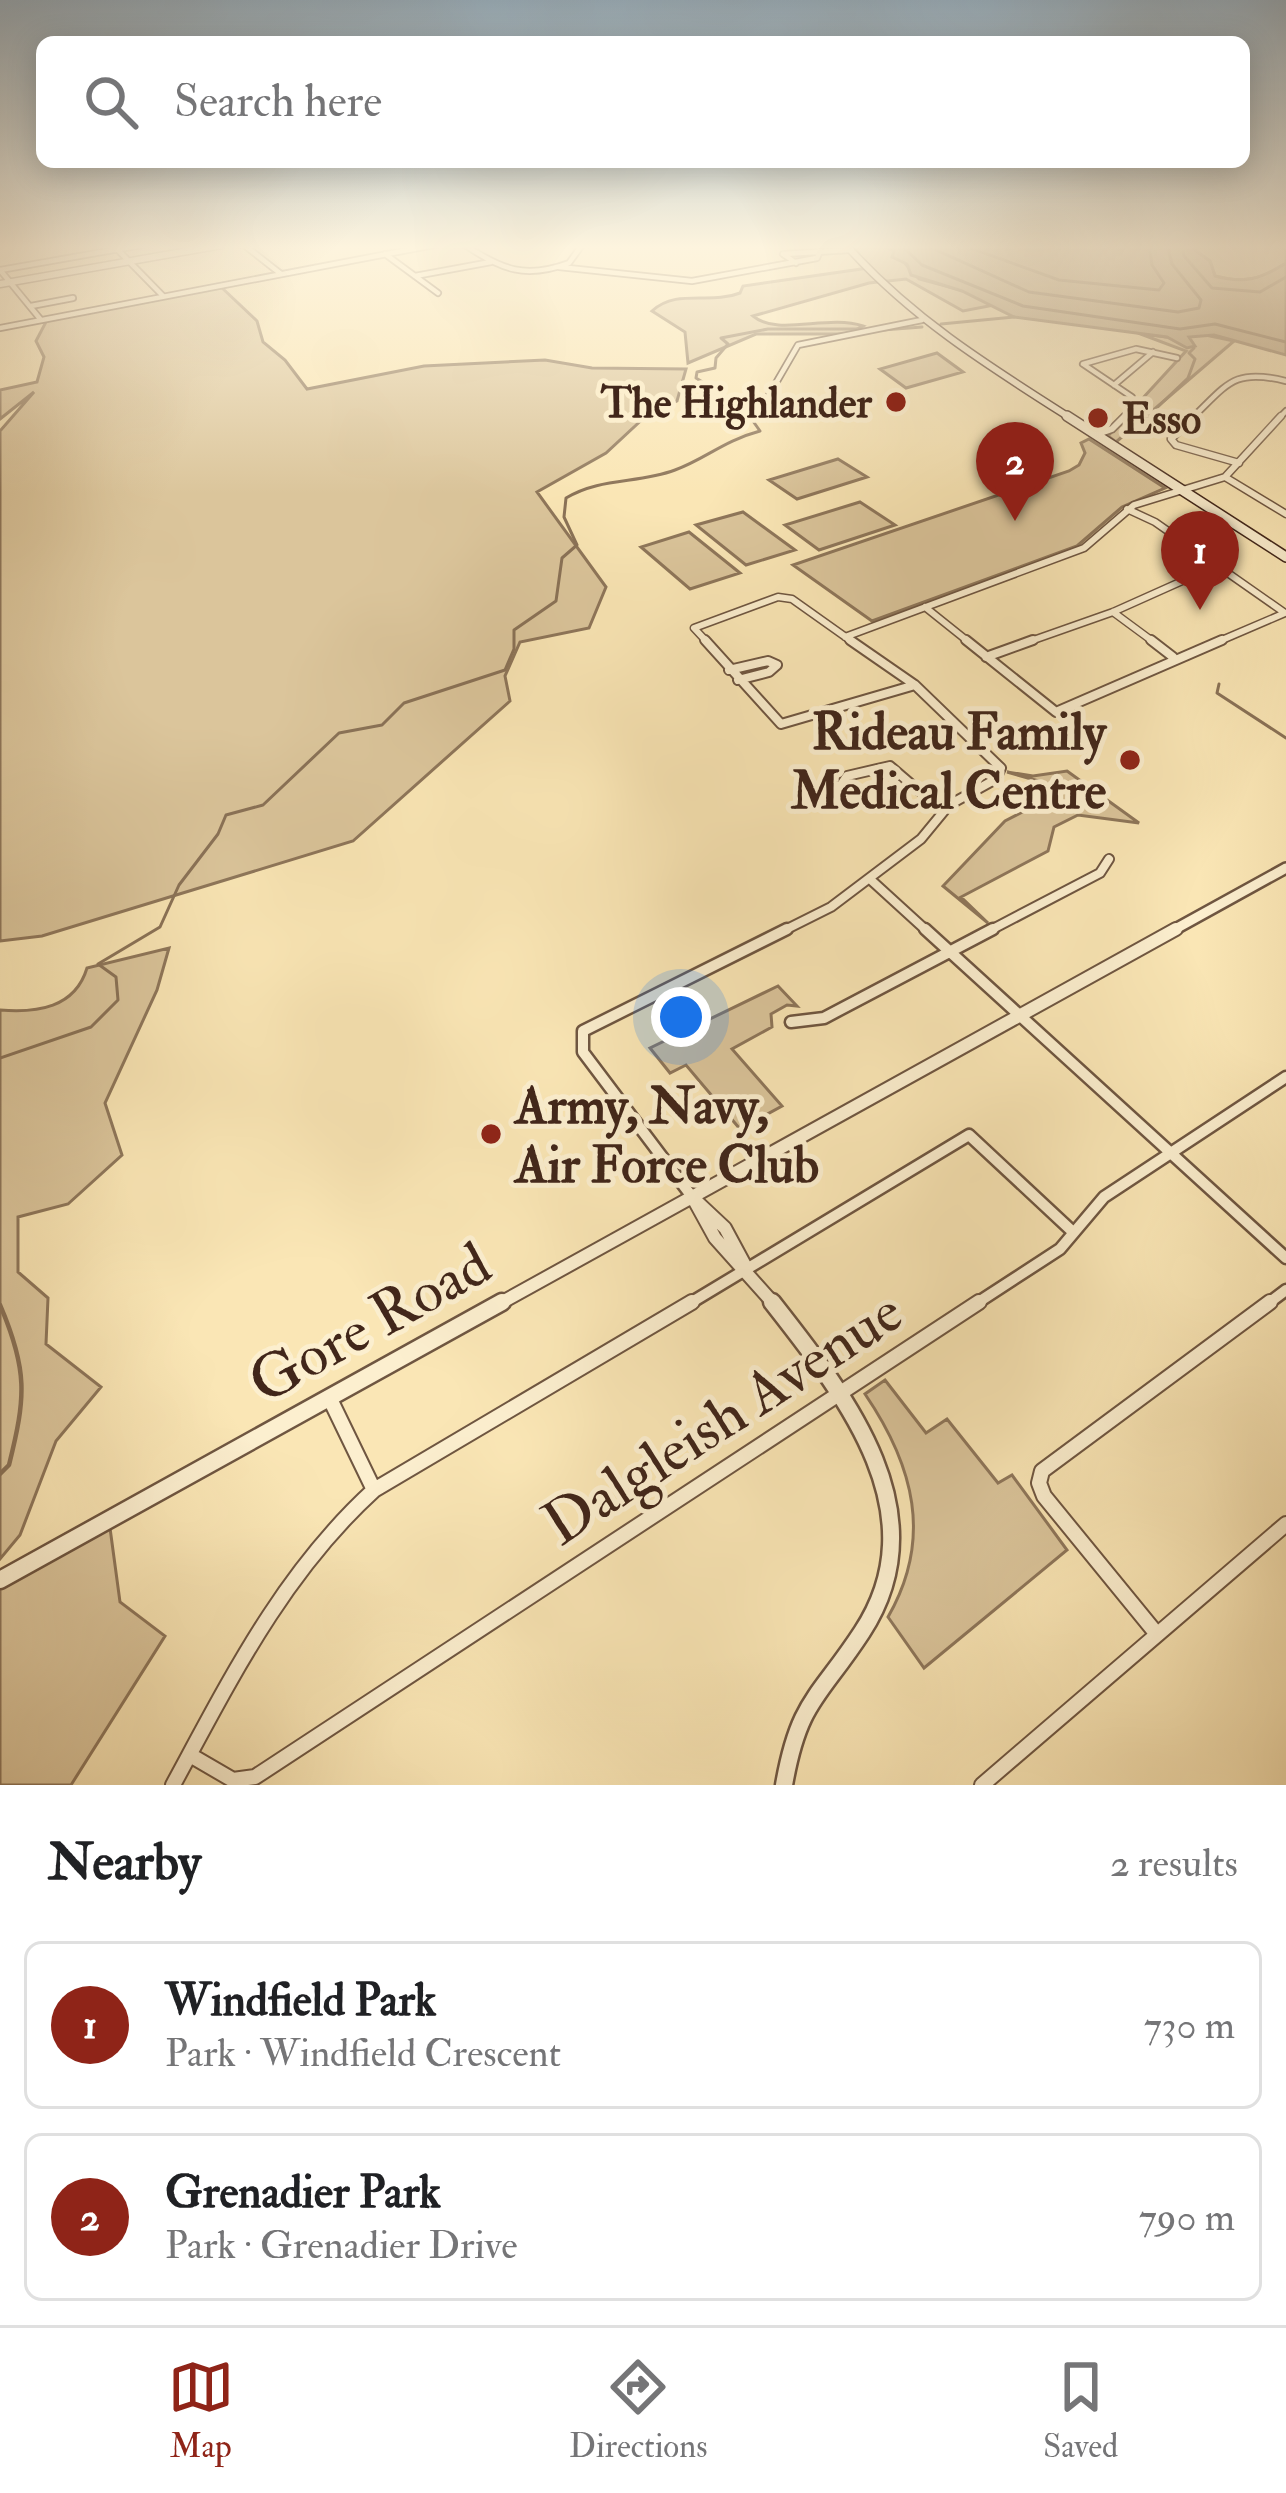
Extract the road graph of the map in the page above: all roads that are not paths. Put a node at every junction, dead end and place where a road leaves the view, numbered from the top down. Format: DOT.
graph roads {
  1 [pos="881,328"];
  2 [pos="935,328"];
  3 [pos="1154,352"];
  4 [pos="1177,358"];
  5 [pos="1286,380"];
  6 [pos="1114,385"];
  7 [pos="769,395"];
  8 [pos="1284,416"];
  9 [pos="1096,435"];
  10 [pos="1239,463"];
  11 [pos="1225,477"];
  12 [pos="1178,489"];
  13 [pos="1127,509"];
  14 [pos="1286,514"];
  15 [pos="1286,557"];
  16 [pos="1218,565"];
  17 [pos="925,607"];
  18 [pos="1113,612"];
  19 [pos="845,637"];
  20 [pos="986,657"];
  21 [pos="1173,657"];
  22 [pos="728,670"];
  23 [pos="738,680"];
  24 [pos="915,685"];
  25 [pos="841,785"];
  26 [pos="949,805"];
  27 [pos="1109,859"];
  28 [pos="1286,868"];
  29 [pos="871,880"];
  30 [pos="953,952"];
  31 [pos="1021,1014"];
  32 [pos="791,1022"];
  33 [pos="1286,1077"];
  34 [pos="1170,1153"];
  35 [pos="692,1198"];
  36 [pos="1073,1232"];
  37 [pos="1286,1258"];
  38 [pos="747,1270"];
  39 [pos="1286,1290"];
  40 [pos="841,1393"];
  41 [pos="330,1399"];
  42 [pos="374,1490"];
  43 [pos="1286,1524"];
  44 [pos="0,1580"];
  45 [pos="1156,1633"];
  46 [pos="190,1755"];
  47 [pos="173,1785"];
  48 [pos="784,1785"];
  49 [pos="982,1785"];
  1 -- 7 [label="street"];
  2 -- 9 [label="main road"];
  3 -- 4 [label="street"];
  3 -- 6 [label="street"];
  3 -- 6 [label="street"];
  5 -- 10 [label="street"];
  6 -- 9 [label="street"];
  8 -- 10 [label="street"];
  9 -- 12 [label="main road"];
  10 -- 11 [label="street"];
  11 -- 12 [label="street"];
  11 -- 14 [label="street"];
  12 -- 13 [label="street"];
  12 -- 15 [label="main road"];
  13 -- 16 [label="street"];
  13 -- 17 [label="street"];
  16 -- 18 [label="street"];
  16 -- 21 [label="street"];
  17 -- 19 [label="street"];
  17 -- 20 [label="street"];
  18 -- 20 [label="street"];
  18 -- 21 [label="street"];
  19 -- 22 [label="street"];
  19 -- 24 [label="street"];
  20 -- 21 [label="street"];
  22 -- 23 [label="street"];
  22 -- 23 [label="street"];
  23 -- 24 [label="street"];
  24 -- 26 [label="street"];
  25 -- 26 [label="street"];
  26 -- 29 [label="street"];
  27 -- 30 [label="street"];
  28 -- 31 [label="street, Gore Road"];
  29 -- 30 [label="street"];
  29 -- 35 [label="street"];
  30 -- 31 [label="street"];
  30 -- 32 [label="street"];
  31 -- 34 [label="street"];
  31 -- 35 [label="street, Gore Road"];
  33 -- 34 [label="street, Dalgleish Avenue"];
  34 -- 36 [label="street, Dalgleish Avenue"];
  34 -- 37 [label="street"];
  35 -- 38 [label="street"];
  35 -- 41 [label="street, Gore Road"];
  36 -- 38 [label="street"];
  36 -- 40 [label="street, Dalgleish Avenue"];
  38 -- 40 [label="street"];
  38 -- 42 [label="street"];
  39 -- 45 [label="street"];
  40 -- 46 [label="street, Dalgleish Avenue"];
  40 -- 48 [label="street"];
  41 -- 42 [label="street"];
  41 -- 44 [label="street, Gore Road"];
  42 -- 46 [label="street"];
  43 -- 45 [label="street"];
  45 -- 49 [label="street"];
  46 -- 47 [label="street"];
}
